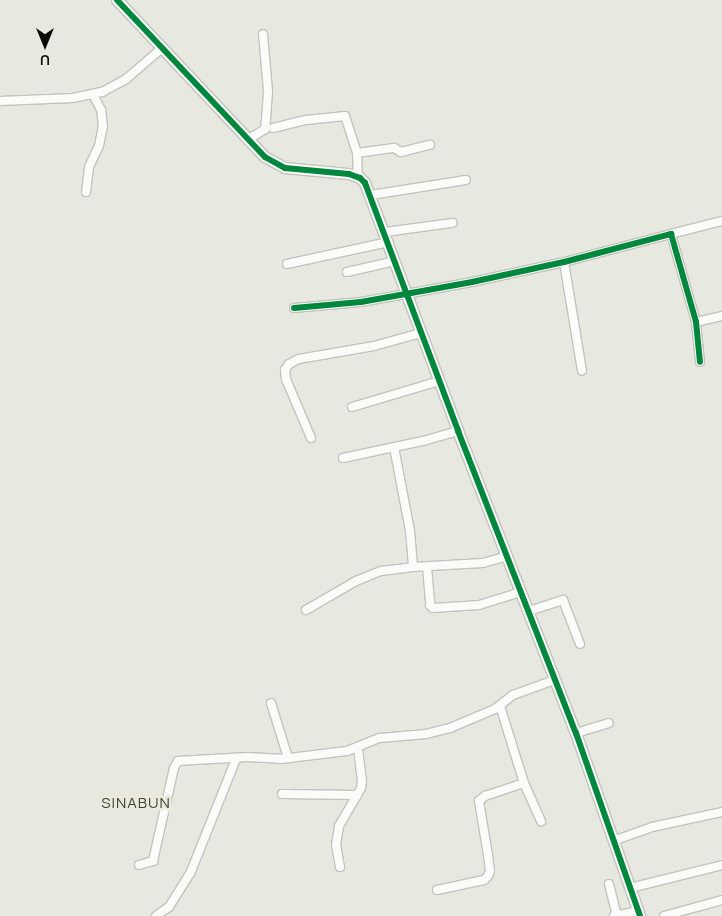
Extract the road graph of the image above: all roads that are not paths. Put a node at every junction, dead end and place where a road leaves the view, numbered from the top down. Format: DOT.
graph roads {
  1 [pos="117,0"];
  2 [pos="263,34"];
  3 [pos="162,48"];
  4 [pos="93,94"];
  5 [pos="0,101"];
  6 [pos="273,128"];
  7 [pos="247,140"];
  8 [pos="430,145"];
  9 [pos="357,154"];
  10 [pos="358,176"];
  11 [pos="466,180"];
  12 [pos="86,192"];
  13 [pos="371,195"];
  14 [pos="722,221"];
  15 [pos="452,223"];
  16 [pos="672,234"];
  17 [pos="387,237"];
  18 [pos="395,261"];
  19 [pos="564,262"];
  20 [pos="287,264"];
  21 [pos="347,272"];
  22 [pos="408,293"];
  23 [pos="294,308"];
  24 [pos="722,316"];
  25 [pos="696,322"];
  26 [pos="420,333"];
  27 [pos="700,362"];
  28 [pos="582,370"];
  29 [pos="439,380"];
  30 [pos="352,407"];
  31 [pos="458,432"];
  32 [pos="311,438"];
  33 [pos="394,447"];
  34 [pos="343,458"];
  35 [pos="507,556"];
  36 [pos="413,566"];
  37 [pos="427,567"];
  38 [pos="521,592"];
  39 [pos="306,610"];
  40 [pos="529,611"];
  41 [pos="580,644"];
  42 [pos="555,680"];
  43 [pos="271,703"];
  44 [pos="500,706"];
  45 [pos="608,723"];
  46 [pos="576,732"];
  47 [pos="358,748"];
  48 [pos="288,758"];
  49 [pos="236,759"];
  50 [pos="524,784"];
  51 [pos="282,794"];
  52 [pos="357,795"];
  53 [pos="722,812"];
  54 [pos="541,821"];
  55 [pos="613,841"];
  56 [pos="140,865"];
  57 [pos="722,865"];
  58 [pos="340,867"];
  59 [pos="609,884"];
  60 [pos="630,888"];
  61 [pos="438,890"];
  62 [pos="722,900"];
  63 [pos="639,913"];
  64 [pos="156,916"];
  65 [pos="615,916"];
  66 [pos="664,916"];
  1 -- 3 [label="street"];
  2 -- 7 [label="street"];
  3 -- 4 [label="street"];
  3 -- 7 [label="street"];
  4 -- 5 [label="street"];
  4 -- 12 [label="street"];
  6 -- 9 [label="street"];
  7 -- 10 [label="street"];
  8 -- 9 [label="street"];
  9 -- 10 [label="street"];
  10 -- 13 [label="street"];
  11 -- 13 [label="street"];
  13 -- 17 [label="street"];
  14 -- 16 [label="street"];
  15 -- 17 [label="street"];
  16 -- 19 [label="street"];
  16 -- 25 [label="street"];
  17 -- 18 [label="street"];
  17 -- 20 [label="street"];
  18 -- 21 [label="street"];
  18 -- 22 [label="street"];
  19 -- 22 [label="street"];
  19 -- 28 [label="street"];
  22 -- 23 [label="street"];
  22 -- 26 [label="street"];
  24 -- 25 [label="street"];
  25 -- 27 [label="street"];
  26 -- 29 [label="street"];
  26 -- 32 [label="street"];
  29 -- 30 [label="street"];
  29 -- 31 [label="street"];
  31 -- 33 [label="street"];
  31 -- 35 [label="street"];
  33 -- 34 [label="street"];
  33 -- 36 [label="street"];
  35 -- 37 [label="street"];
  35 -- 38 [label="street"];
  36 -- 37 [label="street"];
  36 -- 39 [label="street"];
  37 -- 38 [label="street"];
  38 -- 40 [label="street"];
  40 -- 41 [label="street"];
  40 -- 42 [label="street"];
  42 -- 44 [label="street"];
  42 -- 46 [label="street"];
  43 -- 48 [label="street"];
  44 -- 47 [label="street"];
  44 -- 50 [label="street"];
  45 -- 46 [label="street"];
  46 -- 55 [label="street"];
  47 -- 48 [label="street"];
  47 -- 52 [label="street"];
  48 -- 49 [label="street"];
  49 -- 56 [label="street"];
  49 -- 64 [label="street"];
  50 -- 54 [label="street"];
  50 -- 61 [label="street"];
  51 -- 52 [label="street"];
  52 -- 58 [label="street"];
  53 -- 55 [label="street"];
  55 -- 60 [label="street"];
  57 -- 60 [label="street"];
  59 -- 65 [label="street"];
  60 -- 63 [label="street"];
  62 -- 66 [label="street"];
  63 -- 65 [label="street"];
}
